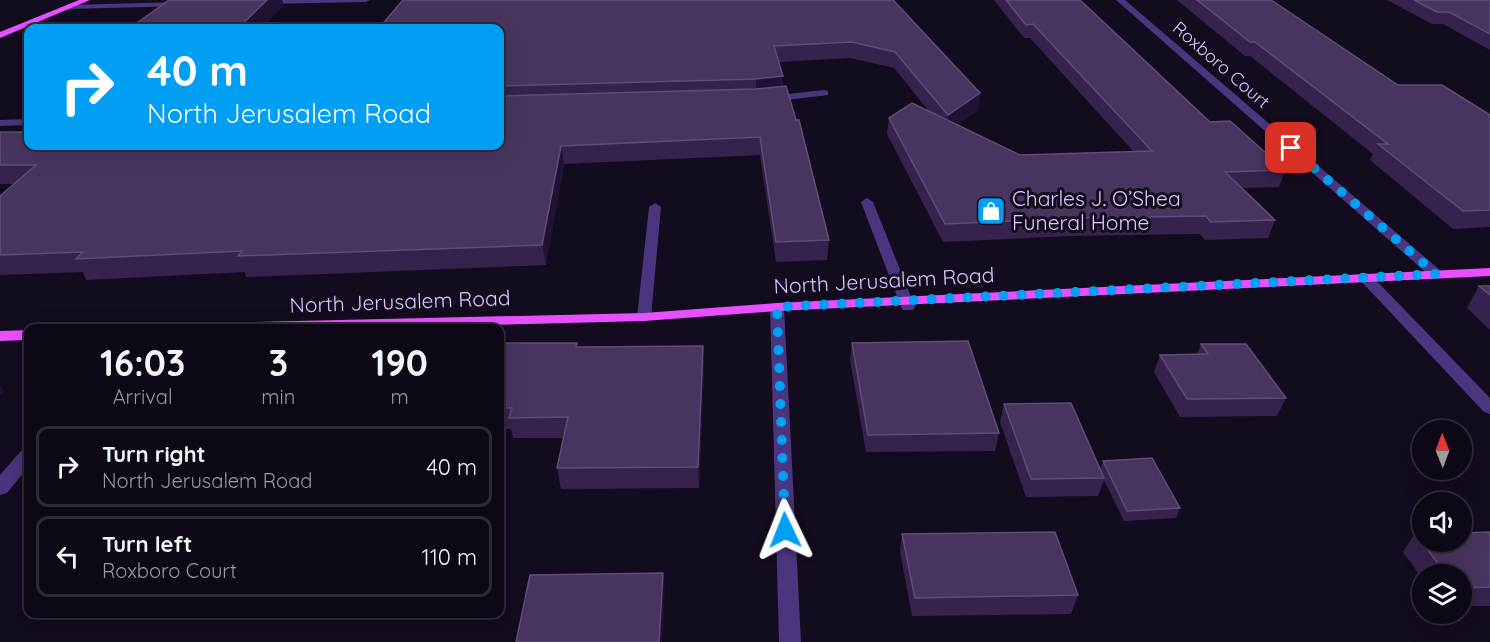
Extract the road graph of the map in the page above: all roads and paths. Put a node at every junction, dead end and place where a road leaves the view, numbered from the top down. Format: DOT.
graph roads {
  1 [pos="87,0"];
  2 [pos="366,0"];
  3 [pos="1120,0"];
  4 [pos="259,3"];
  5 [pos="188,4"];
  6 [pos="68,7"];
  7 [pos="27,24"];
  8 [pos="24,25"];
  9 [pos="0,35"];
  10 [pos="824,93"];
  11 [pos="756,101"];
  12 [pos="24,122"];
  13 [pos="0,123"];
  14 [pos="867,202"];
  15 [pos="655,207"];
  16 [pos="1490,272"];
  17 [pos="1436,274"];
  18 [pos="1365,278"];
  19 [pos="907,304"];
  20 [pos="777,307"];
  21 [pos="644,317"];
  22 [pos="367,324"];
  23 [pos="24,334"];
  24 [pos="0,336"];
  25 [pos="1490,408"];
  26 [pos="24,460"];
  27 [pos="0,488"];
  28 [pos="790,642"];
  1 -- 6 [label="main road"];
  2 -- 4 [label="street"];
  3 -- 17 [label="street, Roxboro Court"];
  5 -- 6 [label="street"];
  6 -- 7 [label="main road"];
  8 -- 9 [label="main road"];
  10 -- 11 [label="street"];
  12 -- 13 [label="street"];
  14 -- 19 [label="street"];
  15 -- 21 [label="street"];
  16 -- 17 [label="main road, North Jerusalem Road"];
  17 -- 18 [label="main road, North Jerusalem Road"];
  18 -- 19 [label="main road, North Jerusalem Road"];
  18 -- 25 [label="street"];
  19 -- 20 [label="main road, North Jerusalem Road"];
  20 -- 21 [label="main road, North Jerusalem Road"];
  20 -- 28 [label="street"];
  21 -- 22 [label="main road, North Jerusalem Road"];
  23 -- 24 [label="main road"];
  26 -- 27 [label="street"];
}
